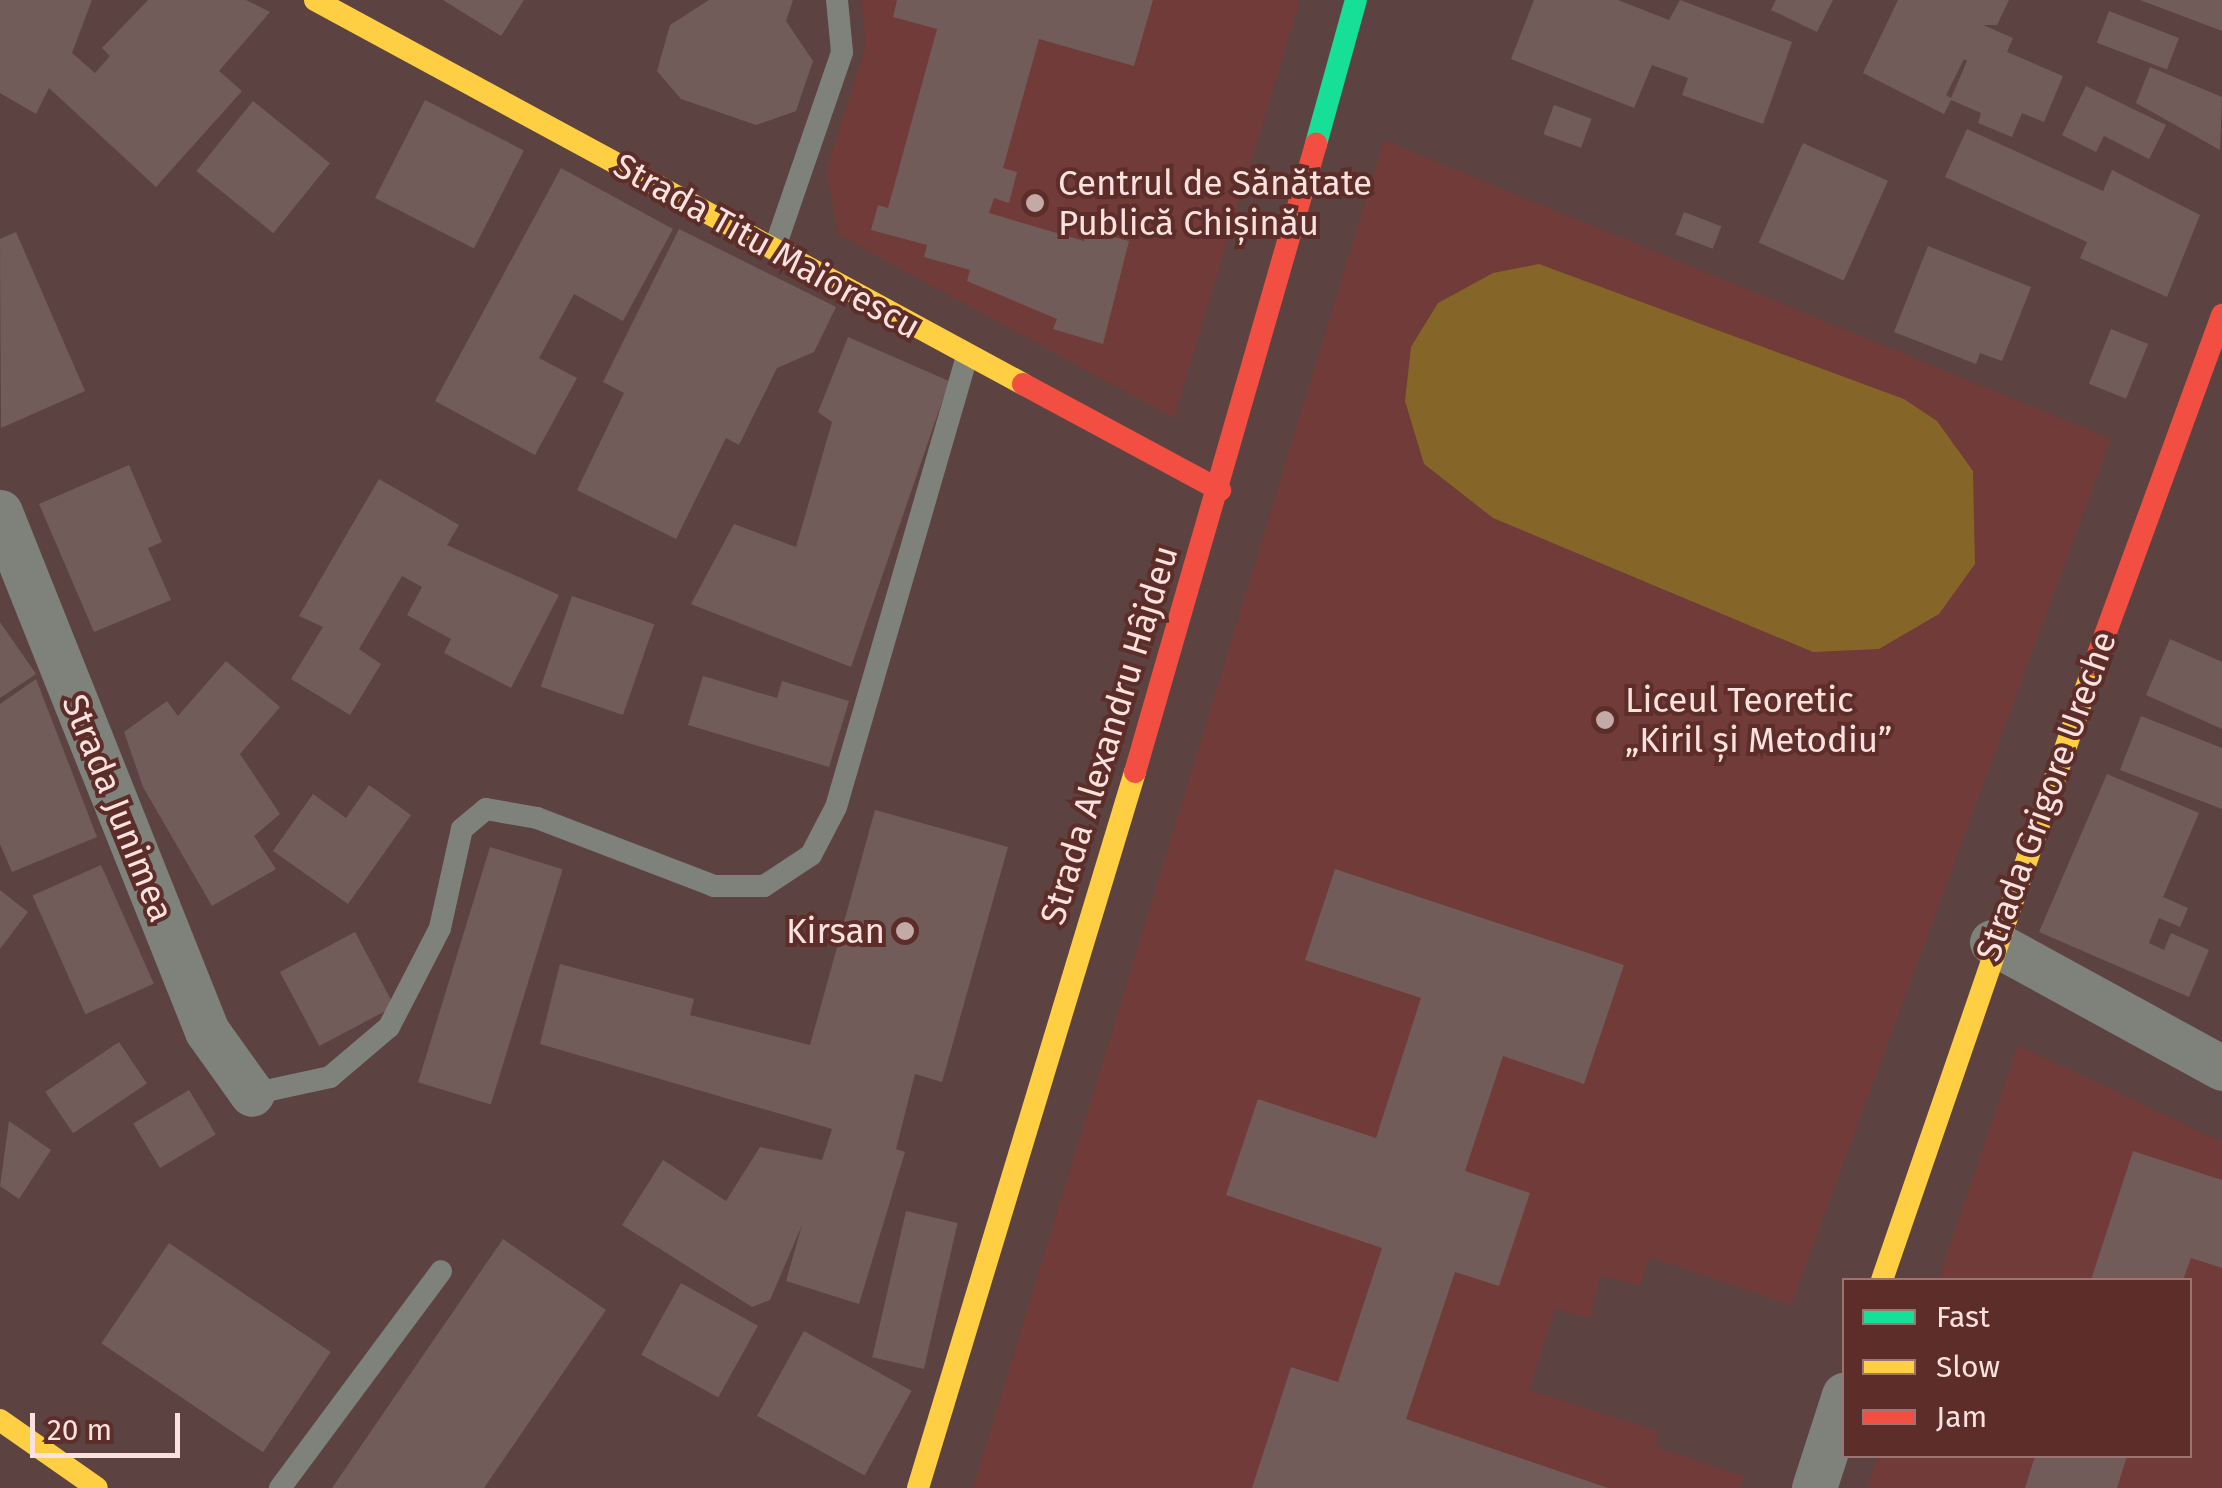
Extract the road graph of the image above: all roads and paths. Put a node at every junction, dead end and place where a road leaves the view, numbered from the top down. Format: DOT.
graph roads {
  1 [pos="315,0"];
  2 [pos="836,0"];
  3 [pos="1356,0"];
  4 [pos="774,250"];
  5 [pos="2222,315"];
  6 [pos="967,355"];
  7 [pos="1220,490"];
  8 [pos="0,512"];
  9 [pos="1992,942"];
  10 [pos="2222,1068"];
  11 [pos="252,1094"];
  12 [pos="441,1271"];
  13 [pos="1883,1278"];
  14 [pos="1842,1402"];
  15 [pos="0,1420"];
  16 [pos="97,1488"];
  17 [pos="280,1488"];
  18 [pos="918,1488"];
  19 [pos="1814,1488"];
  1 -- 4 [label="street, Strada Titu Maiorescu"];
  2 -- 4 [label="lane"];
  3 -- 7 [label="street, Strada Alexandru Hâjdeu"];
  4 -- 6 [label="street, Strada Titu Maiorescu"];
  5 -- 9 [label="street, Strada Grigore Ureche"];
  6 -- 7 [label="street, Strada Titu Maiorescu"];
  6 -- 11 [label="lane"];
  7 -- 18 [label="street, Strada Alexandru Hâjdeu"];
  8 -- 11 [label="street, Strada Junimea"];
  9 -- 10 [label="street"];
  9 -- 13 [label="street, Strada Grigore Ureche"];
  12 -- 17 [label="lane"];
  14 -- 19 [label="street"];
  15 -- 16 [label="street"];
}
